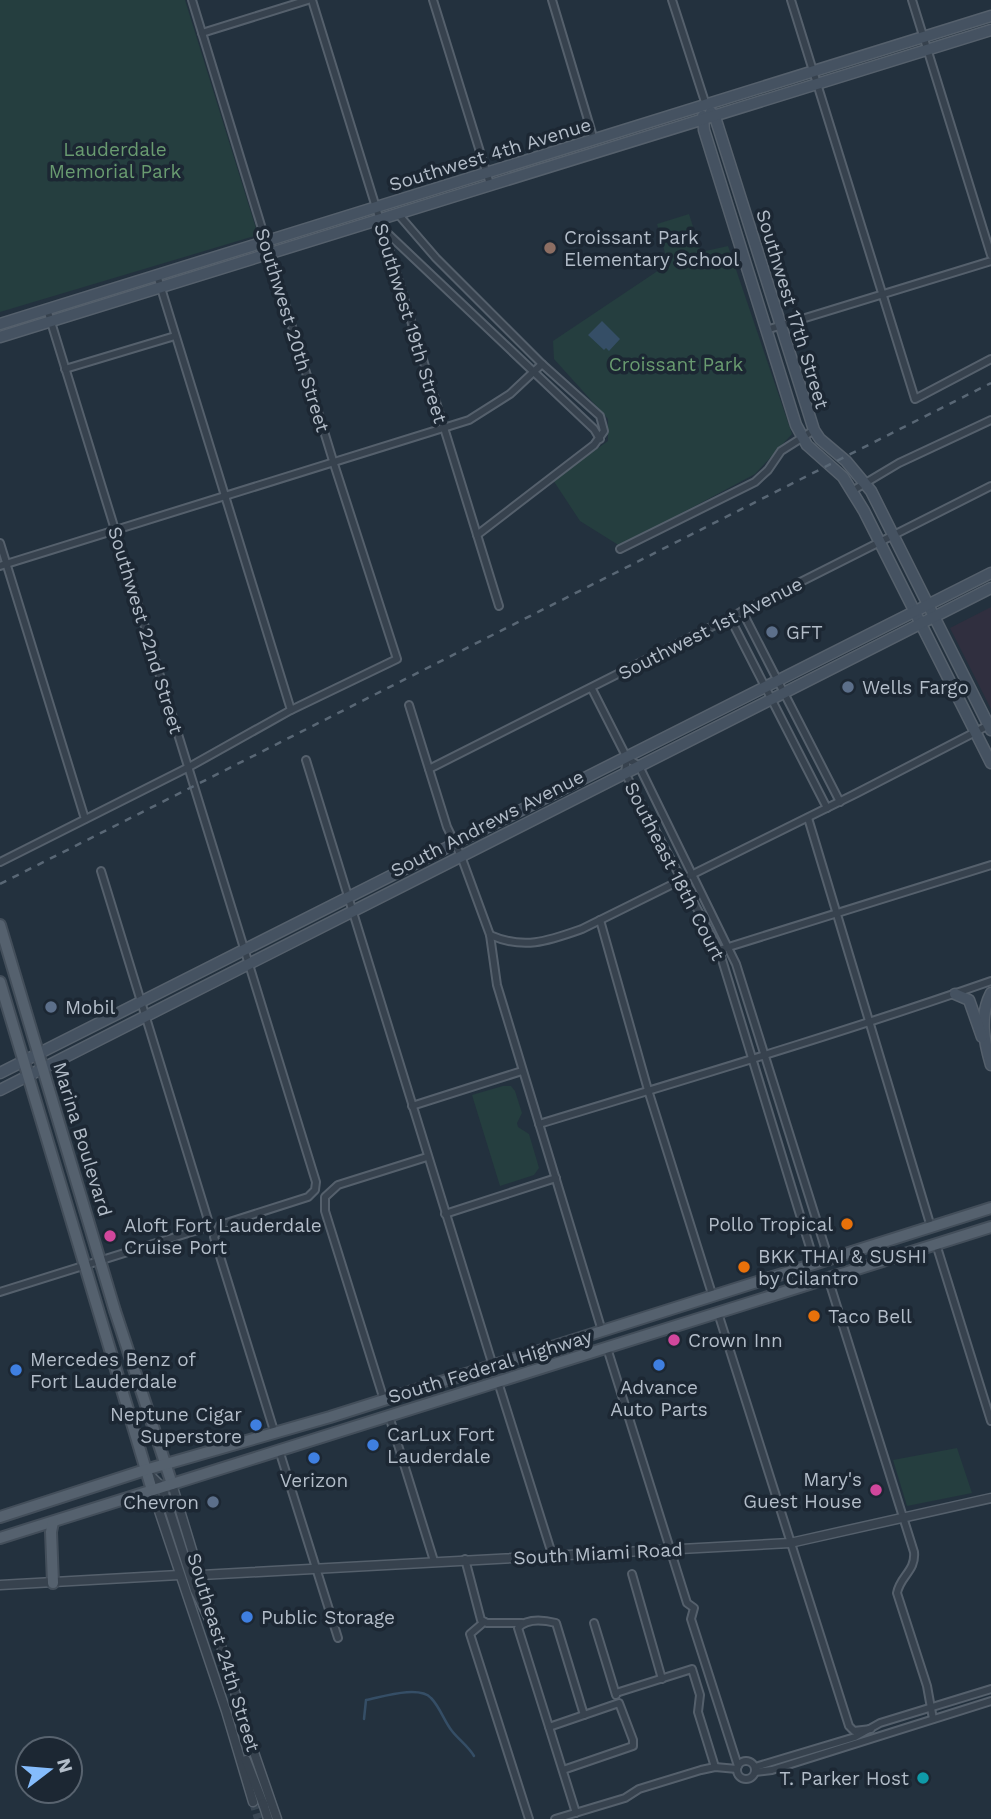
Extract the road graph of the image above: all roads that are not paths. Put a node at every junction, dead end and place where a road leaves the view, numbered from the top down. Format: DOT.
graph roads {
  1 [pos="191,0"];
  2 [pos="310,0"];
  3 [pos="433,0"];
  4 [pos="552,0"];
  5 [pos="672,0"];
  6 [pos="791,0"];
  7 [pos="912,0"];
  8 [pos="991,16"];
  9 [pos="991,30"];
  10 [pos="202,33"];
  11 [pos="923,38"];
  12 [pos="927,50"];
  13 [pos="814,71"];
  14 [pos="817,84"];
  15 [pos="706,105"];
  16 [pos="715,117"];
  17 [pos="701,120"];
  18 [pos="594,139"];
  19 [pos="487,173"];
  20 [pos="490,184"];
  21 [pos="376,207"];
  22 [pos="398,214"];
  23 [pos="382,224"];
  24 [pos="266,241"];
  25 [pos="270,253"];
  26 [pos="991,255"];
  27 [pos="991,261"];
  28 [pos="157,275"];
  29 [pos="160,288"];
  30 [pos="881,293"];
  31 [pos="47,309"];
  32 [pos="51,322"];
  33 [pos="0,324"];
  34 [pos="780,325"];
  35 [pos="766,330"];
  36 [pos="175,336"];
  37 [pos="0,337"];
  38 [pos="991,359"];
  39 [pos="542,364"];
  40 [pos="65,369"];
  41 [pos="532,373"];
  42 [pos="991,420"];
  43 [pos="444,429"];
  44 [pos="814,430"];
  45 [pos="802,438"];
  46 [pos="600,439"];
  47 [pos="334,464"];
  48 [pos="864,482"];
  49 [pos="991,486"];
  50 [pos="852,491"];
  51 [pos="225,497"];
  52 [pos="115,531"];
  53 [pos="477,535"];
  54 [pos="894,535"];
  55 [pos="880,542"];
  56 [pos="0,543"];
  57 [pos="620,549"];
  58 [pos="3,565"];
  59 [pos="991,573"];
  60 [pos="991,588"];
  61 [pos="929,605"];
  62 [pos="499,606"];
  63 [pos="743,611"];
  64 [pos="915,612"];
  65 [pos="935,616"];
  66 [pos="730,618"];
  67 [pos="920,624"];
  68 [pos="779,681"];
  69 [pos="765,688"];
  70 [pos="592,689"];
  71 [pos="785,692"];
  72 [pos="771,699"];
  73 [pos="409,705"];
  74 [pos="291,710"];
  75 [pos="990,727"];
  76 [pos="804,730"];
  77 [pos="975,732"];
  78 [pos="791,738"];
  79 [pos="627,758"];
  80 [pos="306,760"];
  81 [pos="991,764"];
  82 [pos="639,766"];
  83 [pos="188,767"];
  84 [pos="429,769"];
  85 [pos="625,772"];
  86 [pos="840,802"];
  87 [pos="827,808"];
  88 [pos="808,818"];
  89 [pos="85,819"];
  90 [pos="455,844"];
  91 [pos="461,856"];
  92 [pos="0,862"];
  93 [pos="991,865"];
  94 [pos="101,871"];
  95 [pos="692,874"];
  96 [pos="681,880"];
  97 [pos="349,898"];
  98 [pos="353,911"];
  99 [pos="837,915"];
  100 [pos="600,920"];
  101 [pos="0,925"];
  102 [pos="490,934"];
  103 [pos="728,946"];
  104 [pos="245,950"];
  105 [pos="719,950"];
  106 [pos="249,962"];
  107 [pos="991,981"];
  108 [pos="0,982"];
  109 [pos="955,993"];
  110 [pos="991,993"];
  111 [pos="141,1003"];
  112 [pos="146,1015"];
  113 [pos="870,1023"];
  114 [pos="986,1046"];
  115 [pos="38,1052"];
  116 [pos="764,1053"];
  117 [pos="753,1057"];
  118 [pos="24,1061"];
  119 [pos="991,1065"];
  120 [pos="43,1069"];
  121 [pos="522,1071"];
  122 [pos="0,1073"];
  123 [pos="29,1075"];
  124 [pos="0,1090"];
  125 [pos="648,1090"];
  126 [pos="412,1106"];
  127 [pos="539,1124"];
  128 [pos="427,1157"];
  129 [pos="556,1178"];
  130 [pos="991,1208"];
  131 [pos="445,1214"];
  132 [pos="931,1227"];
  133 [pos="991,1227"];
  134 [pos="936,1244"];
  135 [pos="846,1254"];
  136 [pos="829,1260"];
  137 [pos="101,1261"];
  138 [pos="816,1264"];
  139 [pos="85,1266"];
  140 [pos="828,1278"];
  141 [pos="808,1284"];
  142 [pos="0,1292"];
  143 [pos="713,1297"];
  144 [pos="718,1313"];
  145 [pos="626,1324"];
  146 [pos="602,1331"];
  147 [pos="607,1348"];
  148 [pos="588,1353"];
  149 [pos="493,1366"];
  150 [pos="498,1382"];
  151 [pos="402,1394"];
  152 [pos="384,1400"];
  153 [pos="389,1416"];
  154 [pos="371,1421"];
  155 [pos="991,1421"];
  156 [pos="275,1434"];
  157 [pos="279,1450"];
  158 [pos="166,1465"];
  159 [pos="145,1470"];
  160 [pos="162,1487"];
  161 [pos="991,1498"];
  162 [pos="0,1517"];
  163 [pos="903,1517"];
  164 [pos="53,1522"];
  165 [pos="0,1538"];
  166 [pos="790,1543"];
  167 [pos="670,1550"];
  168 [pos="552,1554"];
  169 [pos="465,1559"];
  170 [pos="434,1561"];
  171 [pos="316,1567"];
  172 [pos="201,1574"];
  173 [pos="632,1574"];
  174 [pos="179,1575"];
  175 [pos="53,1583"];
  176 [pos="0,1585"];
  177 [pos="484,1622"];
  178 [pos="523,1623"];
  179 [pos="594,1623"];
  180 [pos="338,1638"];
  181 [pos="222,1646"];
  182 [pos="228,1666"];
  183 [pos="215,1677"];
  184 [pos="662,1679"];
  185 [pos="991,1689"];
  186 [pos="983,1692"];
  187 [pos="616,1693"];
  188 [pos="988,1702"];
  189 [pos="619,1703"];
  190 [pos="931,1708"];
  191 [pos="226,1711"];
  192 [pos="584,1715"];
  193 [pos="933,1719"];
  194 [pos="549,1727"];
  195 [pos="871,1729"];
  196 [pos="248,1735"];
  197 [pos="715,1767"];
  198 [pos="738,1768"];
  199 [pos="563,1770"];
  200 [pos="755,1770"];
  201 [pos="253,1802"];
  202 [pos="264,1806"];
  203 [pos="576,1812"];
  204 [pos="268,1819"];
  205 [pos="277,1819"];
  206 [pos="529,1819"];
  207 [pos="555,1819"];
  1 -- 10 [label="street, Southwest 20th Street"];
  2 -- 10 [label="street"];
  2 -- 21 [label="street, Southwest 19th Street"];
  3 -- 19 [label="street"];
  4 -- 18 [label="street"];
  5 -- 15 [label="street, Southwest 17th Street"];
  6 -- 13 [label="street"];
  7 -- 11 [label="street"];
  8 -- 11 [label="main road, Southwest 4th Avenue"];
  9 -- 12 [label="main road, Southwest 4th Avenue"];
  10 -- 24 [label="street, Southwest 20th Street"];
  11 -- 12 [label="street"];
  11 -- 13 [label="main road, Southwest 4th Avenue"];
  12 -- 14 [label="main road, Southwest 4th Avenue"];
  12 -- 26 [label="street"];
  13 -- 14 [label="street"];
  13 -- 15 [label="main road, Southwest 4th Avenue"];
  14 -- 16 [label="main road, Southwest 4th Avenue"];
  14 -- 30 [label="street"];
  15 -- 16 [label="main road, Southwest 17th Street"];
  15 -- 17 [label="main road"];
  15 -- 18 [label="main road, Southwest 4th Avenue"];
  16 -- 17 [label="main road, Southwest 4th Avenue"];
  16 -- 34 [label="main road, Southwest 17th Street"];
  17 -- 20 [label="main road, Southwest 4th Avenue"];
  17 -- 35 [label="main road, Southwest 17th Street"];
  18 -- 19 [label="main road, Southwest 4th Avenue"];
  19 -- 20 [label="street"];
  19 -- 21 [label="main road, Southwest 4th Avenue"];
  20 -- 22 [label="main road, Southwest 4th Avenue"];
  21 -- 23 [label="street, Southwest 19th Street"];
  21 -- 24 [label="main road, Southwest 4th Avenue"];
  22 -- 23 [label="main road, Southwest 4th Avenue"];
  22 -- 39 [label="street"];
  23 -- 25 [label="main road, Southwest 4th Avenue"];
  23 -- 41 [label="street"];
  23 -- 43 [label="street, Southwest 19th Street"];
  24 -- 25 [label="street, Southwest 20th Street"];
  24 -- 28 [label="main road, Southwest 4th Avenue"];
  25 -- 29 [label="main road, Southwest 4th Avenue"];
  25 -- 47 [label="street, Southwest 20th Street"];
  27 -- 30 [label="street"];
  28 -- 29 [label="street"];
  28 -- 31 [label="main road, Southwest 4th Avenue"];
  29 -- 32 [label="main road, Southwest 4th Avenue"];
  29 -- 36 [label="street"];
  30 -- 34 [label="street"];
  30 -- 38 [label="street"];
  31 -- 32 [label="street, Southwest 22nd Street"];
  31 -- 33 [label="main road, Southwest 4th Avenue"];
  32 -- 37 [label="main road, Southwest 4th Avenue"];
  32 -- 40 [label="street, Southwest 22nd Street"];
  34 -- 35 [label="street"];
  34 -- 44 [label="main road, Southwest 17th Street"];
  35 -- 45 [label="main road, Southwest 17th Street"];
  36 -- 40 [label="street"];
  36 -- 51 [label="street"];
  39 -- 41 [label="street"];
  39 -- 46 [label="street"];
  40 -- 52 [label="street, Southwest 22nd Street"];
  41 -- 43 [label="street"];
  41 -- 46 [label="street"];
  42 -- 48 [label="street"];
  43 -- 47 [label="street"];
  43 -- 53 [label="street, Southwest 19th Street"];
  44 -- 45 [label="street"];
  44 -- 48 [label="main road, Southwest 17th Street"];
  45 -- 50 [label="main road, Southwest 17th Street"];
  45 -- 57 [label="street"];
  46 -- 53 [label="street"];
  47 -- 51 [label="street"];
  47 -- 74 [label="street, Southwest 20th Street"];
  48 -- 50 [label="street"];
  48 -- 54 [label="main road, Southwest 17th Street"];
  49 -- 54 [label="street, Southwest 1st Avenue"];
  50 -- 55 [label="main road, Southwest 17th Street"];
  51 -- 52 [label="street"];
  51 -- 74 [label="street"];
  52 -- 58 [label="street"];
  52 -- 83 [label="street, Southwest 22nd Street"];
  53 -- 62 [label="street, Southwest 19th Street"];
  54 -- 55 [label="street, Southwest 1st Avenue"];
  54 -- 61 [label="main road, Southwest 17th Street"];
  55 -- 63 [label="street, Southwest 1st Avenue"];
  55 -- 64 [label="main road, Southwest 17th Street"];
  56 -- 58 [label="street"];
  58 -- 89 [label="street"];
  59 -- 61 [label="main road, South Andrews Avenue"];
  60 -- 65 [label="main road, South Andrews Avenue"];
  61 -- 64 [label="main road, South Andrews Avenue"];
  61 -- 65 [label="main road, Southwest 17th Street"];
  63 -- 66 [label="street, Southwest 1st Avenue"];
  63 -- 68 [label="street"];
  64 -- 67 [label="main road, Southwest 17th Street"];
  64 -- 68 [label="main road, South Andrews Avenue"];
  65 -- 67 [label="main road, South Andrews Avenue"];
  65 -- 75 [label="main road, Southwest 17th Street"];
  66 -- 69 [label="street"];
  66 -- 70 [label="street, Southwest 1st Avenue"];
  67 -- 71 [label="main road, South Andrews Avenue"];
  67 -- 77 [label="main road, Southwest 17th Street"];
  68 -- 69 [label="main road, South Andrews Avenue"];
  68 -- 71 [label="street"];
  69 -- 72 [label="street"];
  69 -- 79 [label="main road, South Andrews Avenue"];
  70 -- 79 [label="street"];
  70 -- 84 [label="street, Southwest 1st Avenue"];
  71 -- 72 [label="main road, South Andrews Avenue"];
  71 -- 76 [label="street"];
  72 -- 78 [label="street"];
  72 -- 82 [label="main road, South Andrews Avenue"];
  73 -- 84 [label="street"];
  74 -- 83 [label="street"];
  75 -- 77 [label="street"];
  76 -- 78 [label="street"];
  76 -- 86 [label="street"];
  77 -- 81 [label="main road, Southwest 17th Street"];
  77 -- 86 [label="street"];
  78 -- 87 [label="street"];
  79 -- 82 [label="street, Southeast 18th Court"];
  79 -- 85 [label="street, Southeast 18th Court"];
  79 -- 90 [label="main road, South Andrews Avenue"];
  80 -- 97 [label="street"];
  82 -- 85 [label="main road, South Andrews Avenue"];
  82 -- 95 [label="street, Southeast 18th Court"];
  83 -- 89 [label="street"];
  83 -- 104 [label="street, Southwest 22nd Street"];
  84 -- 90 [label="street"];
  85 -- 91 [label="main road, South Andrews Avenue"];
  85 -- 96 [label="street, Southeast 18th Court"];
  86 -- 87 [label="street"];
  87 -- 88 [label="street"];
  88 -- 95 [label="street"];
  88 -- 99 [label="street"];
  89 -- 92 [label="street"];
  90 -- 91 [label="street"];
  90 -- 97 [label="main road, South Andrews Avenue"];
  91 -- 98 [label="main road, South Andrews Avenue"];
  91 -- 102 [label="street"];
  93 -- 99 [label="street"];
  94 -- 111 [label="street"];
  95 -- 96 [label="street"];
  95 -- 103 [label="street, Southeast 18th Court"];
  96 -- 100 [label="street"];
  96 -- 105 [label="street, Southeast 18th Court"];
  97 -- 98 [label="street"];
  97 -- 104 [label="main road, South Andrews Avenue"];
  98 -- 106 [label="main road, South Andrews Avenue"];
  98 -- 126 [label="street"];
  99 -- 103 [label="street"];
  99 -- 113 [label="street"];
  100 -- 102 [label="street"];
  100 -- 125 [label="street"];
  101 -- 115 [label="main road, Marina Boulevard"];
  102 -- 121 [label="street"];
  103 -- 105 [label="street"];
  103 -- 116 [label="street, Southeast 18th Court"];
  104 -- 106 [label="street, Southwest 22nd Street"];
  104 -- 111 [label="main road, South Andrews Avenue"];
  105 -- 117 [label="street, Southeast 18th Court"];
  106 -- 112 [label="main road, South Andrews Avenue"];
  106 -- 156 [label="street, Southwest 22nd Street"];
  107 -- 109 [label="street"];
  108 -- 118 [label="main road, Marina Boulevard"];
  109 -- 113 [label="street"];
  109 -- 114 [label="main road"];
  110 -- 114 [label="main road"];
  111 -- 112 [label="street"];
  111 -- 115 [label="main road, South Andrews Avenue"];
  112 -- 120 [label="main road, South Andrews Avenue"];
  112 -- 137 [label="street"];
  113 -- 116 [label="street"];
  113 -- 132 [label="street"];
  114 -- 119 [label="main road"];
  115 -- 118 [label="main road, South Andrews Avenue"];
  115 -- 120 [label="main road, Marina Boulevard"];
  116 -- 117 [label="street"];
  116 -- 136 [label="street, Southeast 18th Court"];
  117 -- 125 [label="street"];
  117 -- 138 [label="street, Southeast 18th Court"];
  118 -- 122 [label="main road, South Andrews Avenue"];
  118 -- 123 [label="main road, Marina Boulevard"];
  120 -- 123 [label="main road, South Andrews Avenue"];
  120 -- 137 [label="main road, Marina Boulevard"];
  121 -- 126 [label="street"];
  121 -- 127 [label="street"];
  123 -- 124 [label="main road, South Andrews Avenue"];
  123 -- 139 [label="main road, Marina Boulevard"];
  125 -- 127 [label="street"];
  125 -- 143 [label="street"];
  126 -- 128 [label="street"];
  127 -- 129 [label="street"];
  128 -- 131 [label="street"];
  128 -- 152 [label="street"];
  129 -- 131 [label="street"];
  129 -- 146 [label="street"];
  130 -- 132 [label="main road, South Federal Highway"];
  131 -- 149 [label="street"];
  132 -- 135 [label="main road, South Federal Highway"];
  133 -- 134 [label="main road, South Federal Highway"];
  134 -- 140 [label="main road, South Federal Highway"];
  134 -- 155 [label="street"];
  135 -- 136 [label="main road, South Federal Highway"];
  135 -- 140 [label="main road"];
  136 -- 138 [label="main road, South Federal Highway"];
  136 -- 141 [label="main road"];
  137 -- 139 [label="street"];
  137 -- 158 [label="main road, Marina Boulevard"];
  138 -- 143 [label="main road, South Federal Highway"];
  139 -- 142 [label="street"];
  139 -- 159 [label="main road, Marina Boulevard"];
  140 -- 141 [label="main road, South Federal Highway"];
  140 -- 163 [label="street"];
  141 -- 144 [label="main road, South Federal Highway"];
  143 -- 145 [label="main road, South Federal Highway"];
  144 -- 147 [label="main road, South Federal Highway"];
  144 -- 166 [label="street"];
  145 -- 146 [label="main road, South Federal Highway"];
  145 -- 147 [label="main road"];
  146 -- 148 [label="main road"];
  146 -- 149 [label="main road, South Federal Highway"];
  147 -- 148 [label="main road, South Federal Highway"];
  147 -- 167 [label="street"];
  148 -- 150 [label="main road, South Federal Highway"];
  149 -- 151 [label="main road, South Federal Highway"];
  150 -- 153 [label="main road, South Federal Highway"];
  150 -- 168 [label="street"];
  151 -- 152 [label="main road, South Federal Highway"];
  151 -- 153 [label="main road"];
  152 -- 154 [label="main road"];
  152 -- 156 [label="main road, South Federal Highway"];
  153 -- 154 [label="main road, South Federal Highway"];
  153 -- 170 [label="street"];
  154 -- 157 [label="main road, South Federal Highway"];
  156 -- 158 [label="main road, South Federal Highway"];
  157 -- 160 [label="main road, South Federal Highway"];
  157 -- 171 [label="street"];
  158 -- 159 [label="main road, South Federal Highway"];
  158 -- 160 [label="main road, Marina Boulevard"];
  159 -- 160 [label="main road, Marina Boulevard"];
  159 -- 162 [label="main road, South Federal Highway"];
  160 -- 164 [label="main road, South Federal Highway"];
  160 -- 172 [label="street, Southeast 24th Street"];
  160 -- 174 [label="street, Southeast 24th Street"];
  160 -- 181 [label="street"];
  161 -- 163 [label="street, South Miami Road"];
  163 -- 166 [label="street, South Miami Road"];
  163 -- 190 [label="street"];
  164 -- 165 [label="main road, South Federal Highway"];
  164 -- 175 [label="main road"];
  166 -- 167 [label="street, South Miami Road"];
  166 -- 195 [label="street"];
  167 -- 168 [label="street, South Miami Road"];
  167 -- 198 [label="street"];
  168 -- 169 [label="street, South Miami Road"];
  169 -- 170 [label="street, South Miami Road"];
  169 -- 177 [label="street"];
  170 -- 171 [label="street, South Miami Road"];
  171 -- 172 [label="street, South Miami Road"];
  171 -- 180 [label="street"];
  172 -- 181 [label="street, Southeast 24th Street"];
  173 -- 184 [label="street"];
  174 -- 175 [label="street"];
  174 -- 183 [label="street, Southeast 24th Street"];
  175 -- 176 [label="street"];
  177 -- 178 [label="street"];
  177 -- 206 [label="street"];
  178 -- 192 [label="street"];
  178 -- 194 [label="street"];
  179 -- 187 [label="street"];
  181 -- 182 [label="street, Southeast 24th Street"];
  182 -- 183 [label="street"];
  182 -- 196 [label="street, Southeast 24th Street"];
  183 -- 191 [label="street, Southeast 24th Street"];
  184 -- 187 [label="street"];
  184 -- 197 [label="street"];
  185 -- 186 [label="street"];
  186 -- 188 [label="street"];
  186 -- 190 [label="street"];
  187 -- 189 [label="street"];
  188 -- 193 [label="street"];
  189 -- 192 [label="street"];
  189 -- 199 [label="street"];
  190 -- 193 [label="street"];
  190 -- 195 [label="street"];
  191 -- 201 [label="street, Southeast 24th Street"];
  191 -- 202 [label="street"];
  192 -- 194 [label="street"];
  193 -- 200 [label="street"];
  194 -- 199 [label="street"];
  195 -- 200 [label="street"];
  196 -- 202 [label="street"];
  196 -- 205 [label="street, Southeast 24th Street"];
  197 -- 198 [label="street"];
  197 -- 203 [label="street"];
  198 -- 200 [label="street"];
  198 -- 200 [label="street"];
  199 -- 203 [label="street"];
  202 -- 204 [label="street"];
  203 -- 207 [label="street"];
}
